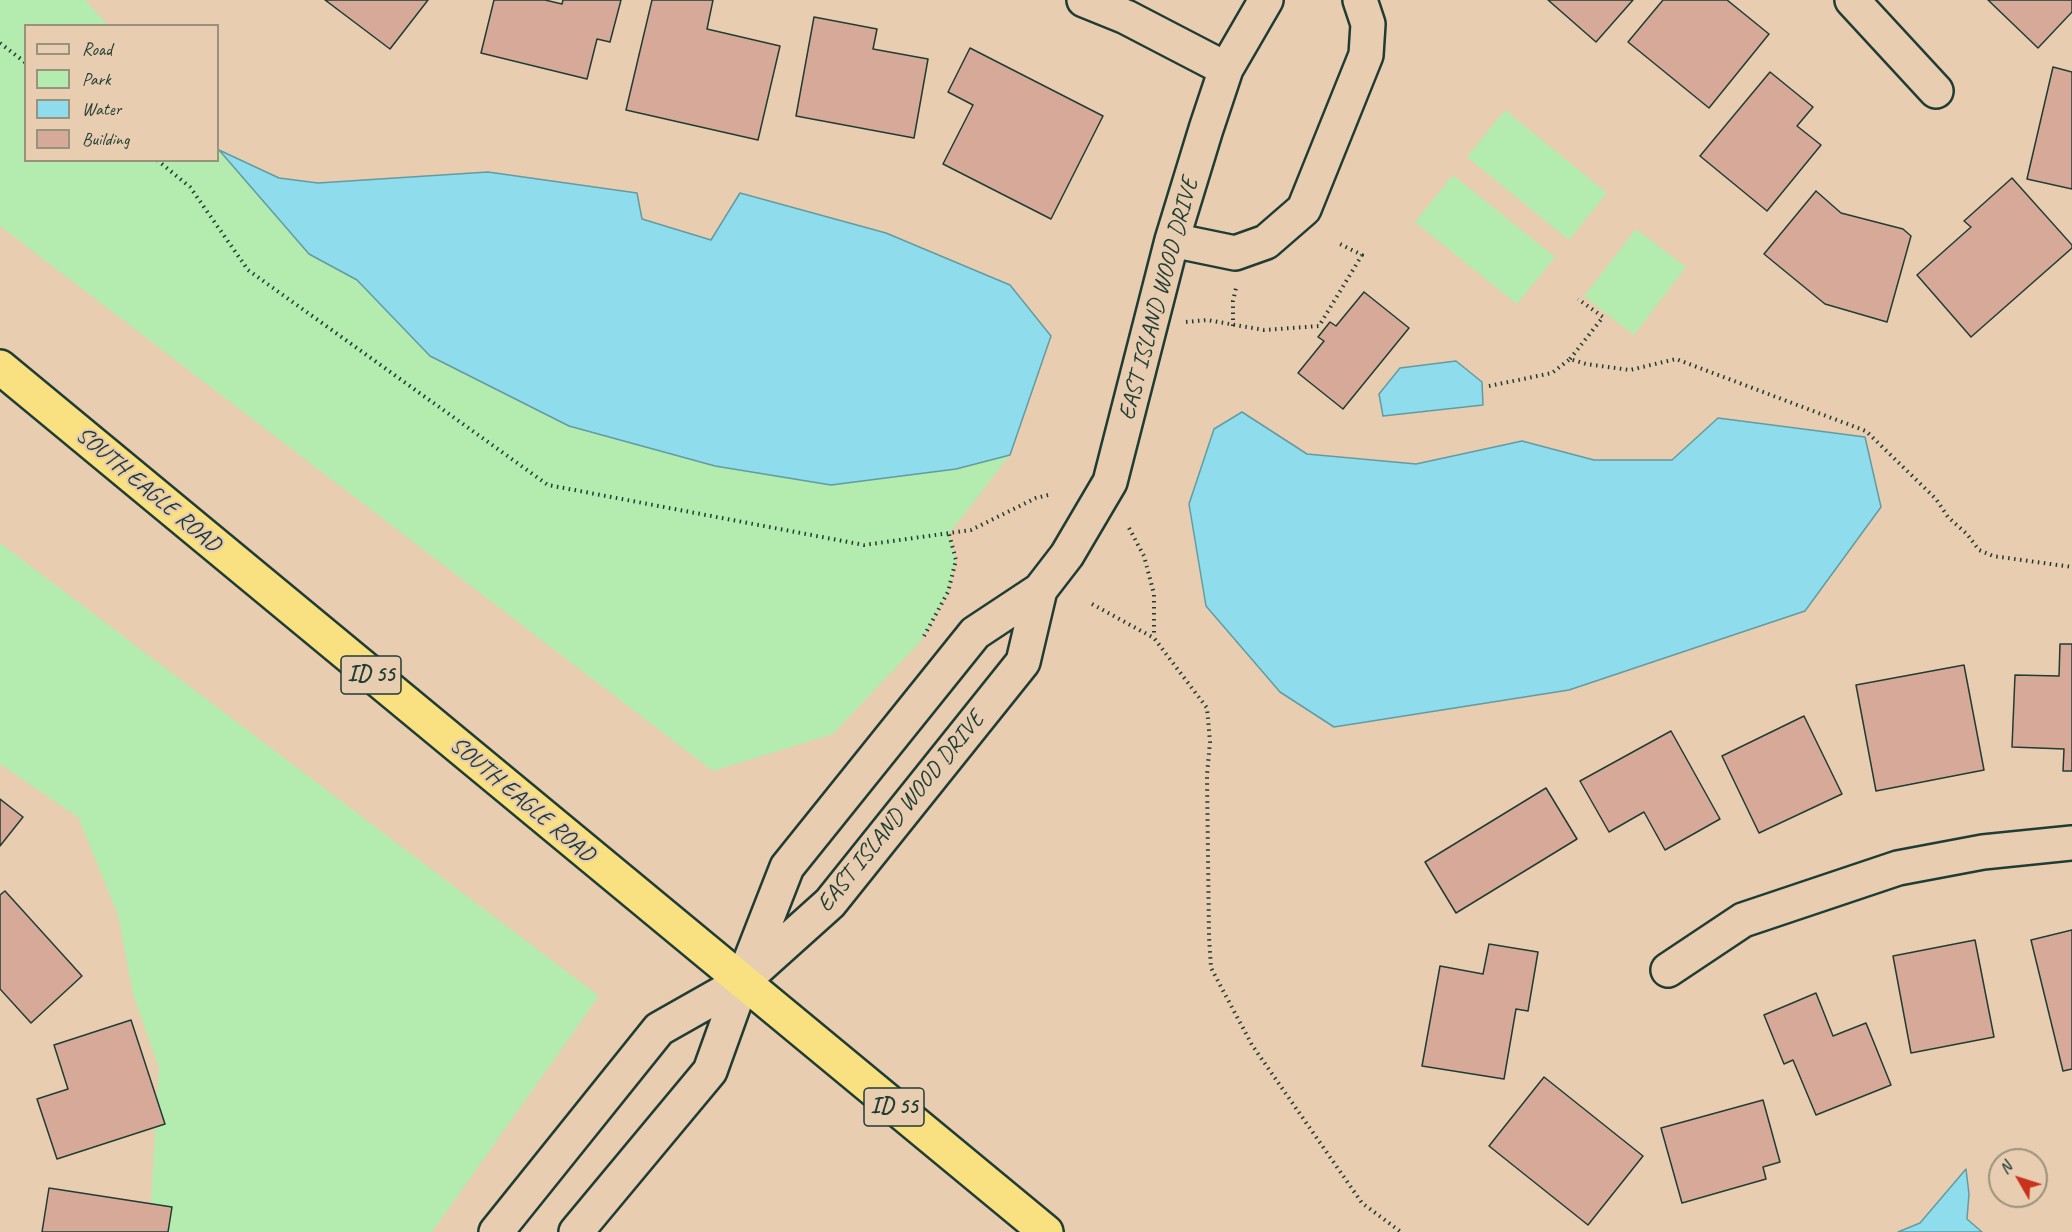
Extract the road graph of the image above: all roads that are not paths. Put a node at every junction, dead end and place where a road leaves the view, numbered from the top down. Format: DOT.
graph roads {
  1 [pos="1084,0"];
  2 [pos="1266,0"];
  3 [pos="1360,0"];
  4 [pos="1852,0"];
  5 [pos="1226,69"];
  6 [pos="1936,91"];
  7 [pos="1172,240"];
  8 [pos="0,367"];
  9 [pos="1040,590"];
  10 [pos="2072,843"];
  11 [pos="1668,970"];
  12 [pos="742,982"];
  13 [pos="496,1232"];
  14 [pos="576,1232"];
  15 [pos="1046,1232"];
  1 -- 5 [label="street"];
  2 -- 5 [label="street, EAST ISLAND WOOD DRIVE"];
  3 -- 7 [label="street"];
  4 -- 6 [label="street"];
  5 -- 7 [label="street, EAST ISLAND WOOD DRIVE"];
  7 -- 9 [label="street, EAST ISLAND WOOD DRIVE"];
  8 -- 12 [label="highway, SOUTH EAGLE ROAD / ID 55"];
  9 -- 12 [label="street, EAST ISLAND WOOD DRIVE"];
  9 -- 12 [label="street, EAST ISLAND WOOD DRIVE"];
  10 -- 11 [label="street"];
  12 -- 13 [label="street"];
  12 -- 14 [label="street"];
  12 -- 15 [label="highway, SOUTH EAGLE ROAD / ID 55"];
}
